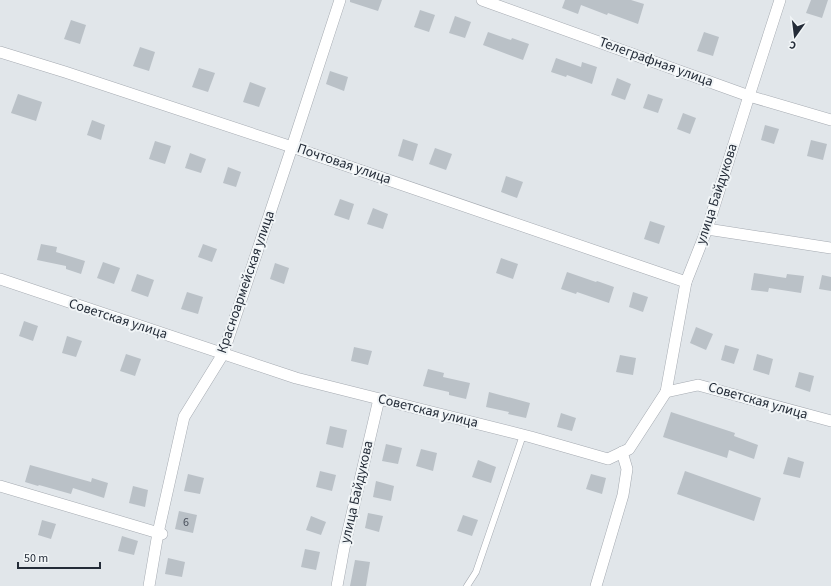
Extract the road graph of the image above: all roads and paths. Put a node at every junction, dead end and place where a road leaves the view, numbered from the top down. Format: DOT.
graph roads {
  1 [pos="340,0"];
  2 [pos="482,0"];
  3 [pos="780,0"];
  4 [pos="0,52"];
  5 [pos="749,96"];
  6 [pos="831,120"];
  7 [pos="292,147"];
  8 [pos="707,229"];
  9 [pos="831,248"];
  10 [pos="0,280"];
  11 [pos="686,282"];
  12 [pos="223,354"];
  13 [pos="666,392"];
  14 [pos="378,399"];
  15 [pos="831,422"];
  16 [pos="523,435"];
  17 [pos="622,452"];
  18 [pos="0,486"];
  19 [pos="160,533"];
  20 [pos="149,586"];
  21 [pos="337,586"];
  22 [pos="467,586"];
  23 [pos="596,586"];
  1 -- 7 [label="street, Красноармейская улица"];
  2 -- 5 [label="street, Телеграфная улица"];
  3 -- 5 [label="street, улица Байдукова"];
  4 -- 7 [label="street, Почтовая улица"];
  5 -- 6 [label="street, Телеграфная улица"];
  5 -- 8 [label="street, улица Байдукова"];
  7 -- 11 [label="street, Почтовая улица"];
  7 -- 12 [label="street, Красноармейская улица"];
  8 -- 9 [label="street"];
  8 -- 11 [label="street, улица Байдукова"];
  10 -- 12 [label="street, Советская улица"];
  11 -- 13 [label="street, улица Байдукова"];
  12 -- 14 [label="street, Советская улица"];
  12 -- 19 [label="street, Красноармейская улица"];
  13 -- 15 [label="street, Советская улица"];
  13 -- 17 [label="street, Советская улица"];
  14 -- 16 [label="street, Советская улица"];
  14 -- 21 [label="street, улица Байдукова"];
  16 -- 17 [label="street, Советская улица"];
  16 -- 22 [label="lane"];
  17 -- 23 [label="street"];
  18 -- 19 [label="street"];
  19 -- 20 [label="street, Красноармейская улица"];
}
